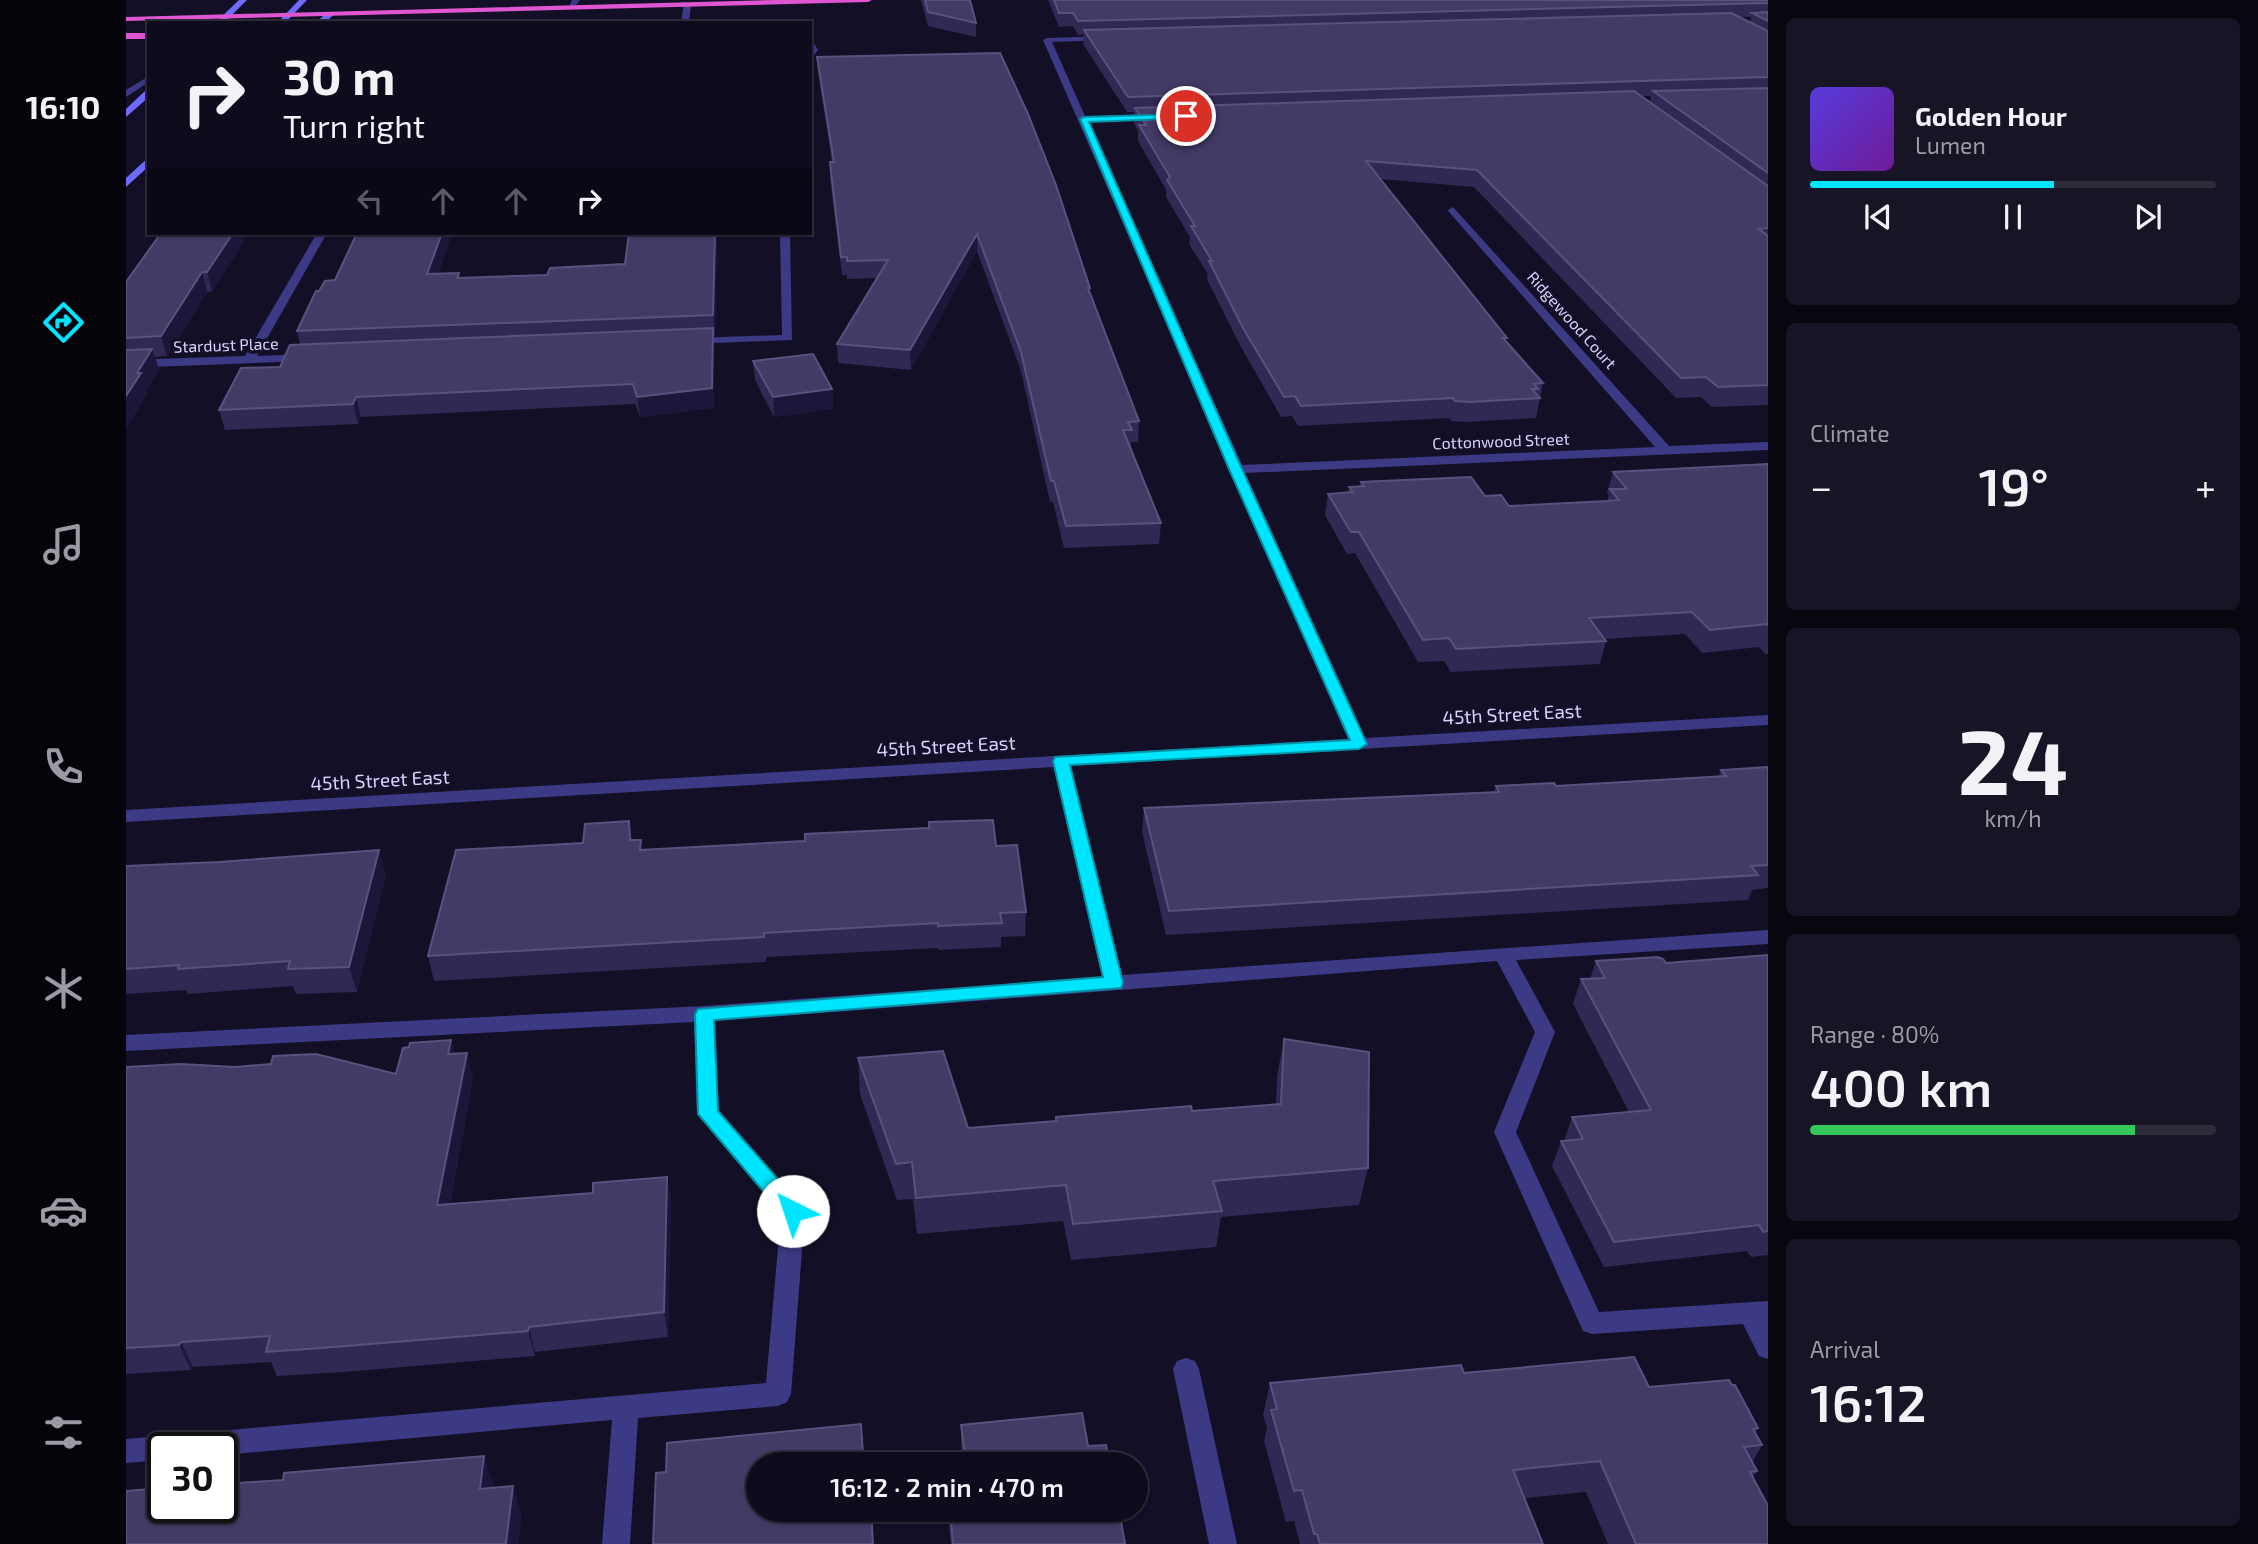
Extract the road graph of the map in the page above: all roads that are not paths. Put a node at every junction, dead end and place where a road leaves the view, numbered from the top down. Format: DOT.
graph roads {
  1 [pos="243,0"];
  2 [pos="303,0"];
  3 [pos="868,0"];
  4 [pos="574,4"];
  5 [pos="687,4"];
  6 [pos="331,14"];
  7 [pos="288,16"];
  8 [pos="126,19"];
  9 [pos="222,20"];
  10 [pos="283,21"];
  11 [pos="322,21"];
  12 [pos="685,21"];
  13 [pos="126,36"];
  14 [pos="147,36"];
  15 [pos="1116,38"];
  16 [pos="147,79"];
  17 [pos="126,94"];
  18 [pos="147,94"];
  19 [pos="126,114"];
  20 [pos="1164,117"];
  21 [pos="1084,119"];
  22 [pos="147,161"];
  23 [pos="126,184"];
  24 [pos="1453,210"];
  25 [pos="321,235"];
  26 [pos="785,235"];
  27 [pos="677,343"];
  28 [pos="317,358"];
  29 [pos="248,361"];
  30 [pos="126,365"];
  31 [pos="1768,446"];
  32 [pos="1667,452"];
  33 [pos="1236,469"];
  34 [pos="1768,720"];
  35 [pos="1359,744"];
  36 [pos="1061,761"];
  37 [pos="126,816"];
  38 [pos="1768,937"];
  39 [pos="1503,954"];
  40 [pos="1114,983"];
  41 [pos="704,1014"];
  42 [pos="126,1043"];
  43 [pos="1759,1312"];
  44 [pos="1768,1348"];
  45 [pos="1186,1369"];
  46 [pos="626,1407"];
  47 [pos="238,1441"];
  48 [pos="147,1449"];
  49 [pos="126,1451"];
  50 [pos="616,1544"];
  51 [pos="1223,1544"];
  1 -- 9 [label="main road"];
  2 -- 7 [label="main road"];
  3 -- 5 [label="highway"];
  4 -- 5 [label="highway"];
  4 -- 6 [label="highway"];
  5 -- 12 [label="street"];
  6 -- 7 [label="highway"];
  6 -- 11 [label="main road"];
  7 -- 9 [label="highway"];
  7 -- 10 [label="main road"];
  8 -- 9 [label="highway"];
  13 -- 14 [label="highway"];
  15 -- 21 [label="street"];
  16 -- 17 [label="street"];
  18 -- 19 [label="main road"];
  20 -- 21 [label="street"];
  21 -- 33 [label="street"];
  22 -- 23 [label="main road"];
  24 -- 32 [label="street, Ridgewood Court"];
  25 -- 29 [label="street"];
  26 -- 27 [label="street"];
  28 -- 29 [label="street, Stardust Place"];
  29 -- 30 [label="street, Stardust Place"];
  31 -- 32 [label="street, Cottonwood Street"];
  32 -- 33 [label="street, Cottonwood Street"];
  33 -- 35 [label="street"];
  34 -- 35 [label="street, 45th Street East"];
  35 -- 36 [label="street, 45th Street East"];
  36 -- 37 [label="street, 45th Street East"];
  36 -- 40 [label="street"];
  38 -- 39 [label="street"];
  39 -- 40 [label="street"];
  39 -- 43 [label="street"];
  40 -- 41 [label="street"];
  41 -- 42 [label="street"];
  41 -- 46 [label="street"];
  43 -- 44 [label="street"];
  45 -- 51 [label="street"];
  46 -- 47 [label="street"];
  46 -- 50 [label="street"];
  48 -- 49 [label="street"];
}
